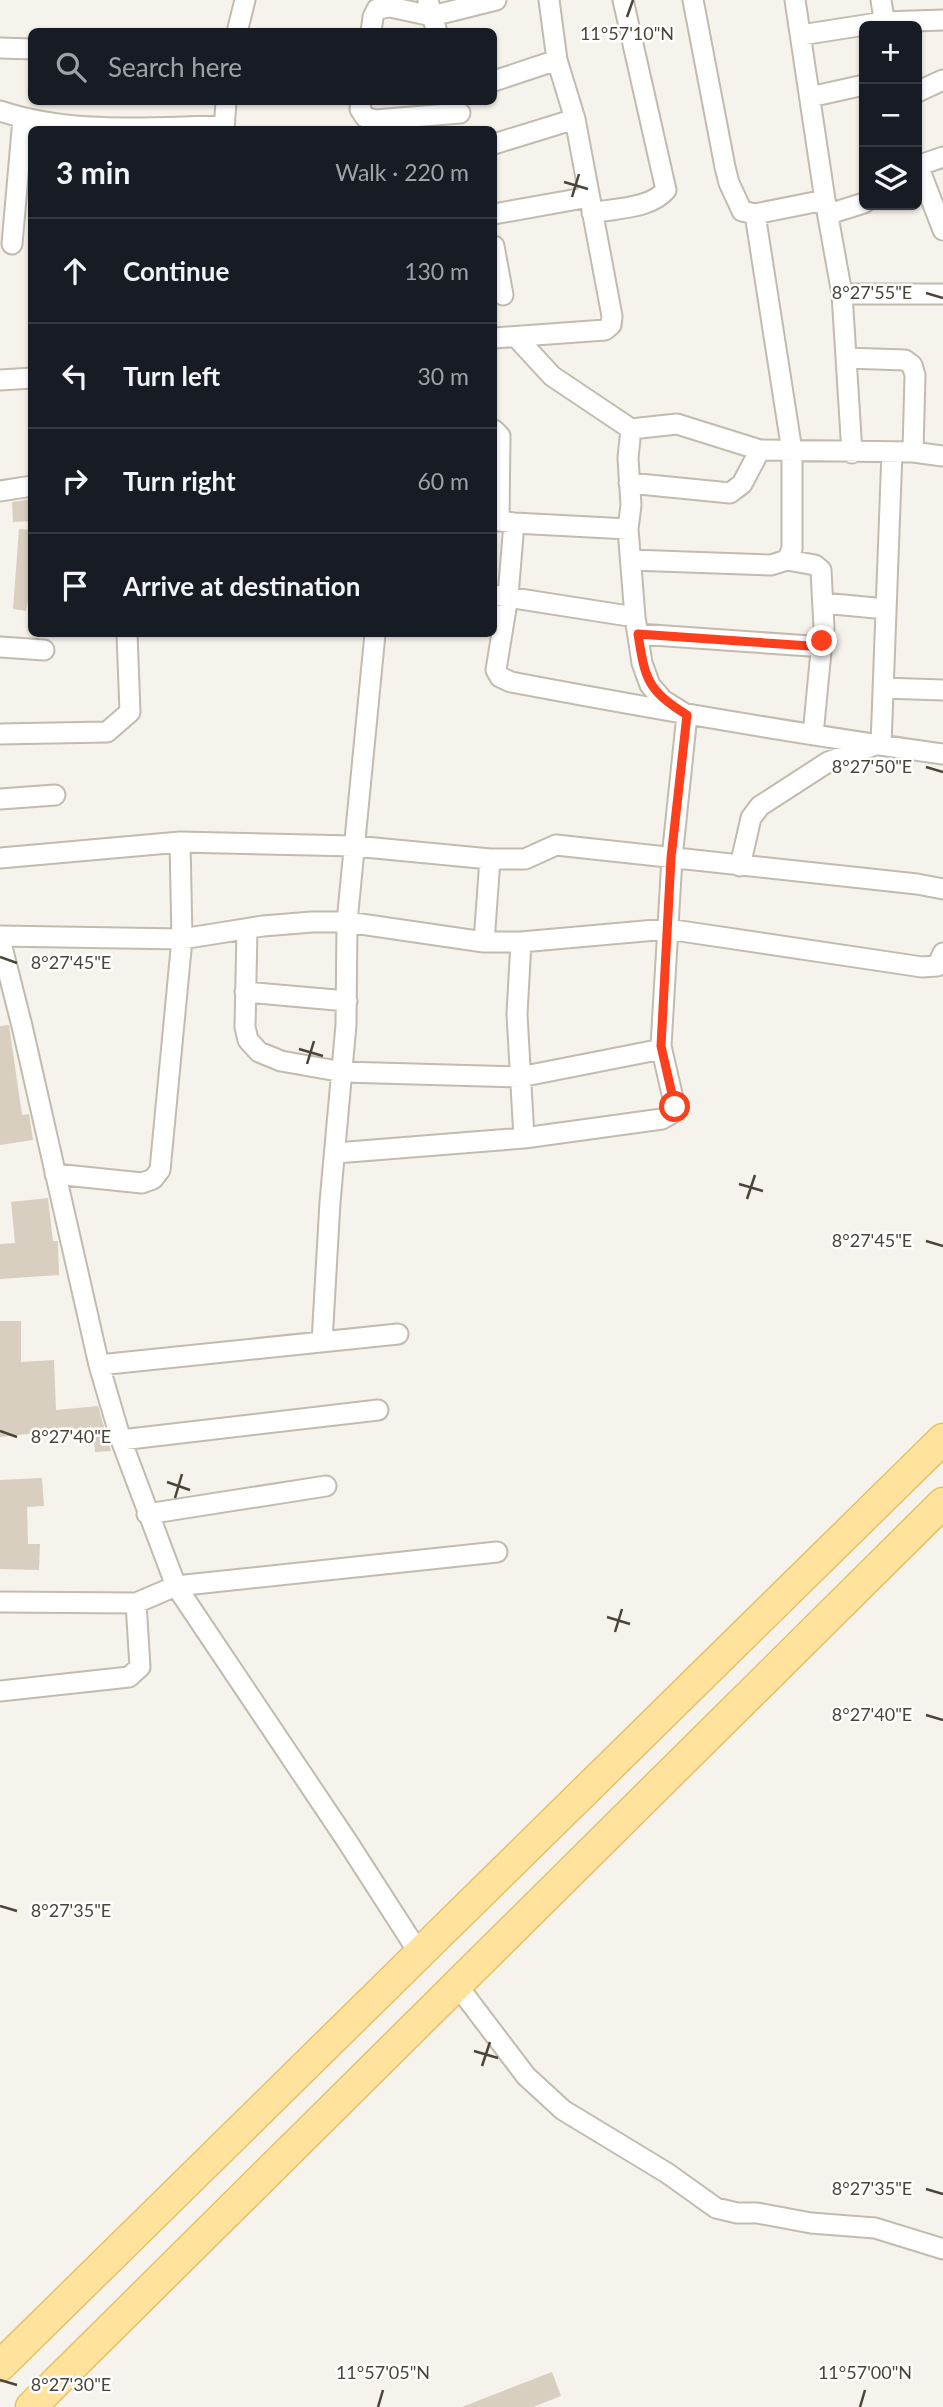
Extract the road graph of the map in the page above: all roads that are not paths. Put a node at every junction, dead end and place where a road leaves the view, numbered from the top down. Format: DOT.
graph roads {
  1 [pos="245,0"];
  2 [pos="496,0"];
  3 [pos="549,0"];
  4 [pos="623,0"];
  5 [pos="693,0"];
  6 [pos="795,0"];
  7 [pos="881,0"];
  8 [pos="432,16"];
  9 [pos="943,20"];
  10 [pos="884,21"];
  11 [pos="922,21"];
  12 [pos="859,27"];
  13 [pos="238,28"];
  14 [pos="372,28"];
  15 [pos="801,35"];
  16 [pos="0,48"];
  17 [pos="28,49"];
  18 [pos="557,60"];
  19 [pos="497,80"];
  20 [pos="943,80"];
  21 [pos="859,86"];
  22 [pos="922,90"];
  23 [pos="810,97"];
  24 [pos="226,105"];
  25 [pos="361,105"];
  26 [pos="0,111"];
  27 [pos="461,115"];
  28 [pos="23,119"];
  29 [pos="575,119"];
  30 [pos="72,126"];
  31 [pos="224,126"];
  32 [pos="497,143"];
  33 [pos="943,157"];
  34 [pos="922,171"];
  35 [pos="922,183"];
  36 [pos="859,204"];
  37 [pos="591,205"];
  38 [pos="827,207"];
  39 [pos="497,214"];
  40 [pos="755,214"];
  41 [pos="943,230"];
  42 [pos="6,244"];
  43 [pos="28,249"];
  44 [pos="497,265"];
  45 [pos="842,294"];
  46 [pos="943,294"];
  47 [pos="503,295"];
  48 [pos="497,338"];
  49 [pos="517,338"];
  50 [pos="846,358"];
  51 [pos="28,378"];
  52 [pos="0,380"];
  53 [pos="631,429"];
  54 [pos="497,433"];
  55 [pos="760,450"];
  56 [pos="792,451"];
  57 [pos="892,452"];
  58 [pos="914,452"];
  59 [pos="852,453"];
  60 [pos="943,456"];
  61 [pos="629,483"];
  62 [pos="28,487"];
  63 [pos="0,491"];
  64 [pos="502,521"];
  65 [pos="628,529"];
  66 [pos="631,560"];
  67 [pos="787,560"];
  68 [pos="501,596"];
  69 [pos="823,603"];
  70 [pos="886,608"];
  71 [pos="636,626"];
  72 [pos="127,637"];
  73 [pos="375,637"];
  74 [pos="822,641"];
  75 [pos="0,647"];
  76 [pos="44,650"];
  77 [pos="883,688"];
  78 [pos="943,690"];
  79 [pos="687,715"];
  80 [pos="0,734"];
  81 [pos="117,734"];
  82 [pos="813,735"];
  83 [pos="879,745"];
  84 [pos="943,754"];
  85 [pos="55,795"];
  86 [pos="0,799"];
  87 [pos="180,842"];
  88 [pos="354,846"];
  89 [pos="0,858"];
  90 [pos="671,858"];
  91 [pos="490,859"];
  92 [pos="740,866"];
  93 [pos="943,889"];
  94 [pos="347,922"];
  95 [pos="247,929"];
  96 [pos="667,929"];
  97 [pos="182,939"];
  98 [pos="0,942"];
  99 [pos="484,942"];
  100 [pos="521,942"];
  101 [pos="943,953"];
  102 [pos="245,992"];
  103 [pos="347,1001"];
  104 [pos="661,1046"];
  105 [pos="343,1072"];
  106 [pos="520,1077"];
  107 [pos="524,1138"];
  108 [pos="336,1153"];
  109 [pos="55,1174"];
  110 [pos="398,1334"];
  111 [pos="322,1342"];
  112 [pos="99,1365"];
  113 [pos="378,1410"];
  114 [pos="943,1439"];
  115 [pos="121,1440"];
  116 [pos="326,1486"];
  117 [pos="943,1503"];
  118 [pos="147,1514"];
  119 [pos="498,1552"];
  120 [pos="176,1586"];
  121 [pos="0,1601"];
  122 [pos="136,1603"];
  123 [pos="0,1690"];
  124 [pos="419,1953"];
  125 [pos="457,1985"];
  126 [pos="943,2249"];
  127 [pos="0,2366"];
  128 [pos="31,2407"];
  1 -- 13 [label="street"];
  2 -- 8 [label="street"];
  3 -- 18 [label="street"];
  4 -- 37 [label="street"];
  5 -- 40 [label="street"];
  6 -- 15 [label="street"];
  7 -- 10 [label="street"];
  8 -- 14 [label="street"];
  9 -- 11 [label="street"];
  12 -- 15 [label="street"];
  15 -- 23 [label="street"];
  16 -- 17 [label="street"];
  18 -- 19 [label="street"];
  18 -- 29 [label="street"];
  20 -- 22 [label="street"];
  21 -- 23 [label="street"];
  23 -- 38 [label="street"];
  24 -- 31 [label="street"];
  25 -- 27 [label="street"];
  26 -- 28 [label="street"];
  28 -- 30 [label="street"];
  28 -- 42 [label="street"];
  29 -- 32 [label="street"];
  29 -- 37 [label="street"];
  33 -- 34 [label="street"];
  35 -- 41 [label="street"];
  36 -- 38 [label="street"];
  37 -- 39 [label="street"];
  37 -- 49 [label="street"];
  38 -- 40 [label="street"];
  38 -- 45 [label="street"];
  40 -- 56 [label="street"];
  42 -- 43 [label="street"];
  44 -- 47 [label="street"];
  45 -- 46 [label="street"];
  45 -- 50 [label="street"];
  48 -- 49 [label="street"];
  49 -- 53 [label="street"];
  50 -- 58 [label="street"];
  50 -- 59 [label="street"];
  51 -- 52 [label="street"];
  53 -- 55 [label="street"];
  53 -- 61 [label="street"];
  54 -- 64 [label="street"];
  55 -- 56 [label="street"];
  55 -- 61 [label="street"];
  56 -- 59 [label="street"];
  56 -- 67 [label="street"];
  57 -- 58 [label="street"];
  57 -- 59 [label="street"];
  57 -- 70 [label="street"];
  58 -- 60 [label="street"];
  61 -- 65 [label="street"];
  62 -- 63 [label="street"];
  64 -- 65 [label="street"];
  64 -- 68 [label="street"];
  65 -- 66 [label="street"];
  66 -- 67 [label="street"];
  66 -- 71 [label="street"];
  67 -- 69 [label="street"];
  68 -- 71 [label="street"];
  68 -- 79 [label="street"];
  69 -- 70 [label="street"];
  69 -- 74 [label="street"];
  70 -- 77 [label="street"];
  71 -- 74 [label="street"];
  71 -- 79 [label="street"];
  72 -- 80 [label="street"];
  73 -- 88 [label="street"];
  74 -- 82 [label="street"];
  75 -- 76 [label="street"];
  77 -- 78 [label="street"];
  77 -- 83 [label="street"];
  79 -- 82 [label="street"];
  79 -- 90 [label="street"];
  80 -- 81 [label="street"];
  82 -- 83 [label="street"];
  83 -- 84 [label="street"];
  83 -- 92 [label="street"];
  85 -- 86 [label="street"];
  87 -- 88 [label="street"];
  87 -- 89 [label="street"];
  87 -- 97 [label="street"];
  88 -- 91 [label="street"];
  88 -- 94 [label="street"];
  90 -- 91 [label="street"];
  90 -- 92 [label="street"];
  90 -- 96 [label="street"];
  91 -- 99 [label="street"];
  92 -- 93 [label="street"];
  94 -- 95 [label="street"];
  94 -- 99 [label="street"];
  94 -- 103 [label="street"];
  95 -- 97 [label="street"];
  95 -- 102 [label="street"];
  96 -- 100 [label="street"];
  96 -- 101 [label="street"];
  96 -- 104 [label="street"];
  97 -- 98 [label="street"];
  97 -- 109 [label="street"];
  98 -- 109 [label="street"];
  99 -- 100 [label="street"];
  100 -- 106 [label="street"];
  102 -- 103 [label="street"];
  102 -- 105 [label="street"];
  103 -- 105 [label="street"];
  104 -- 106 [label="street"];
  104 -- 107 [label="street"];
  105 -- 106 [label="street"];
  105 -- 108 [label="street"];
  106 -- 107 [label="street"];
  107 -- 108 [label="street"];
  108 -- 111 [label="street"];
  109 -- 112 [label="street"];
  110 -- 111 [label="street"];
  111 -- 112 [label="street"];
  112 -- 115 [label="street"];
  113 -- 115 [label="street"];
  114 -- 124 [label="main road"];
  115 -- 118 [label="street"];
  116 -- 118 [label="street"];
  117 -- 125 [label="main road"];
  118 -- 120 [label="street"];
  119 -- 120 [label="street"];
  120 -- 122 [label="street"];
  120 -- 124 [label="street"];
  121 -- 122 [label="street"];
  122 -- 123 [label="street"];
  124 -- 127 [label="main road"];
  125 -- 126 [label="street"];
  125 -- 128 [label="main road"];
}
